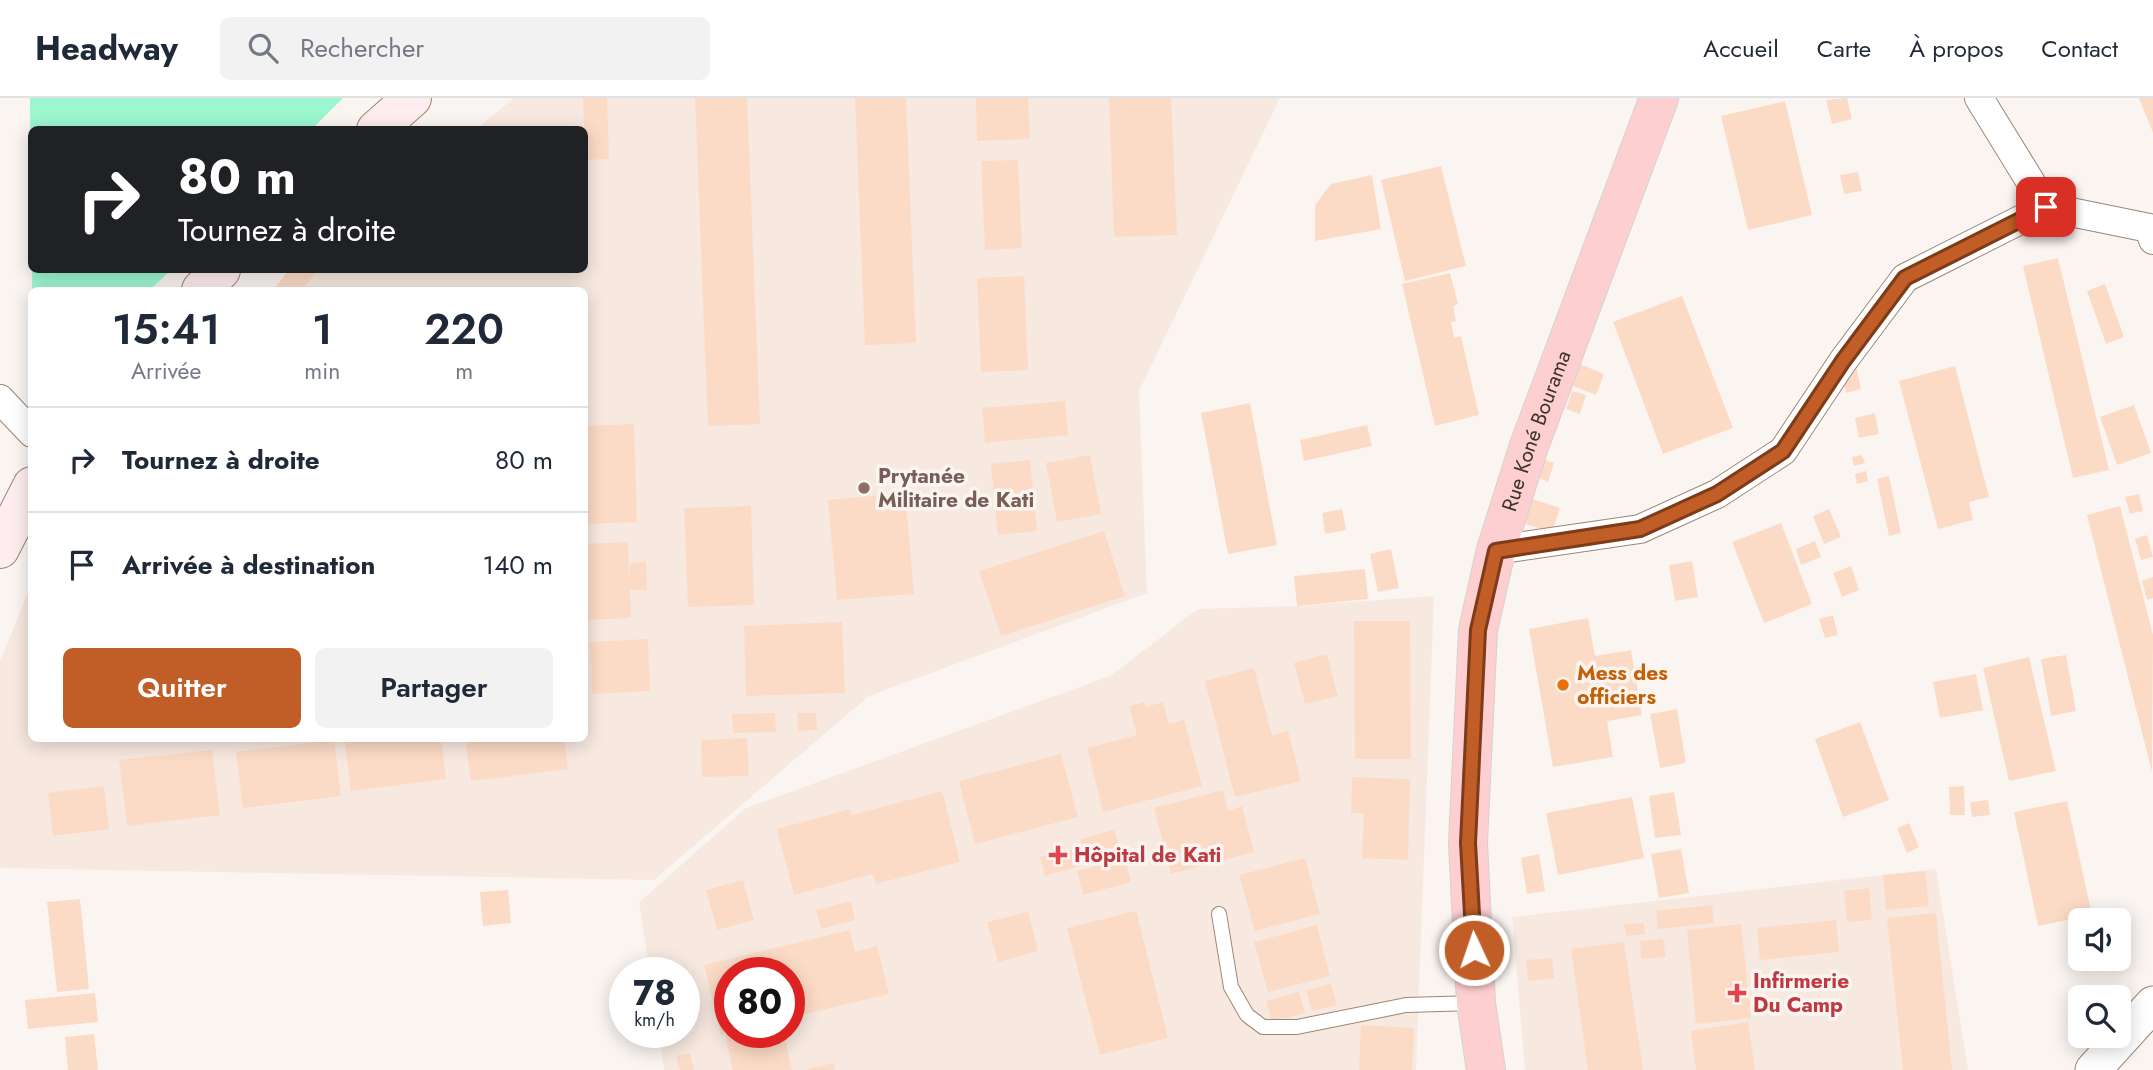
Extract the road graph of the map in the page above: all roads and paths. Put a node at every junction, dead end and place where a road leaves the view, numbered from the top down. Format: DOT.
graph roads {
  1 [pos="412,98"];
  2 [pos="1659,98"];
  3 [pos="1979,98"];
  4 [pos="380,126"];
  5 [pos="2046,207"];
  6 [pos="2153,240"];
  7 [pos="218,273"];
  8 [pos="204,287"];
  9 [pos="0,399"];
  10 [pos="28,429"];
  11 [pos="28,494"];
  12 [pos="0,549"];
  13 [pos="1496,551"];
  14 [pos="1219,914"];
  15 [pos="1476,1003"];
  16 [pos="2153,1004"];
  17 [pos="1486,1070"];
  18 [pos="2093,1070"];
  1 -- 4 [label="main road"];
  2 -- 13 [label="highway, Rue Koné Bourama"];
  3 -- 5 [label="street"];
  5 -- 6 [label="street"];
  5 -- 13 [label="street"];
  7 -- 8 [label="main road"];
  9 -- 10 [label="street"];
  11 -- 12 [label="main road"];
  13 -- 15 [label="highway, Rue Koné Bourama"];
  14 -- 15 [label="lane"];
  15 -- 17 [label="highway, Rue Koné Bourama"];
  16 -- 18 [label="street"];
}
